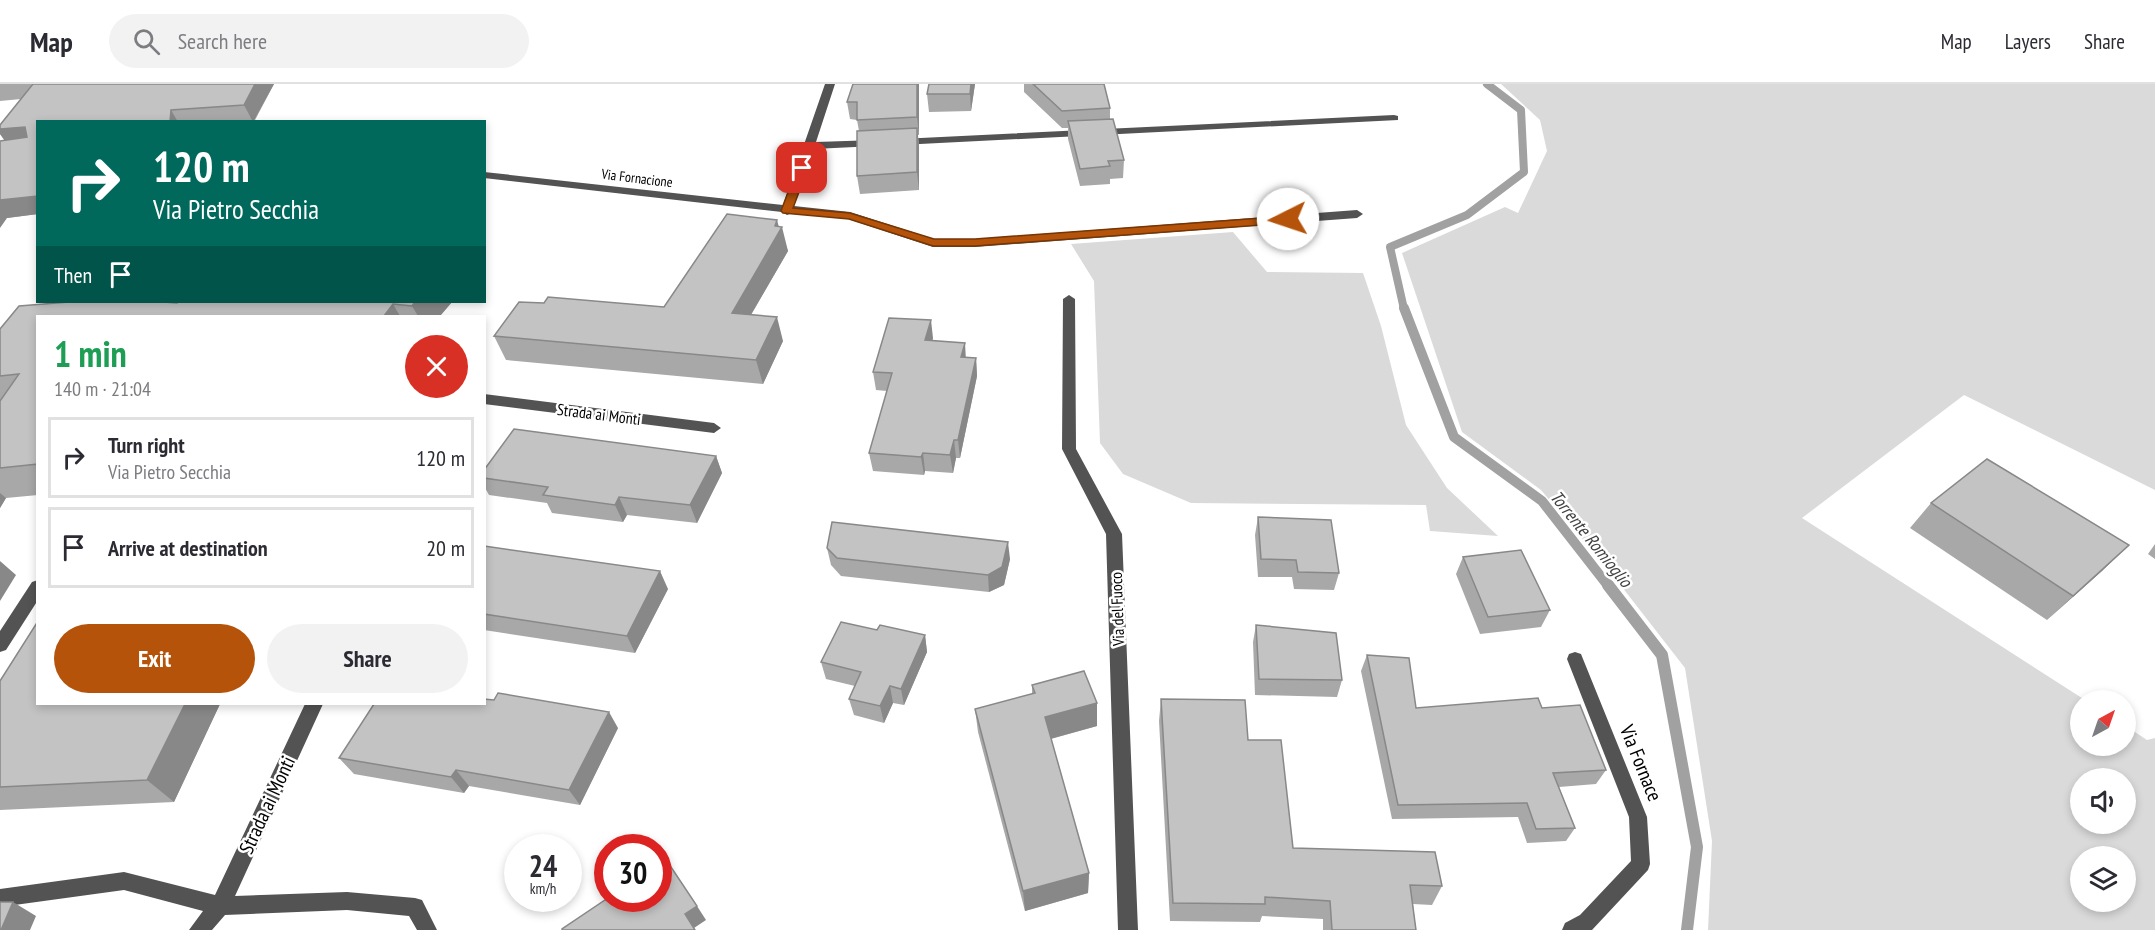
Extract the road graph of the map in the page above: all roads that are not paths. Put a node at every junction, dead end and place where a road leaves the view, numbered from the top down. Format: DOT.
graph roads {
  1 [pos="830,84"];
  2 [pos="1394,118"];
  3 [pos="810,146"];
  4 [pos="486,175"];
  5 [pos="787,211"];
  6 [pos="1357,214"];
  7 [pos="1069,299"];
  8 [pos="486,399"];
  9 [pos="714,428"];
  10 [pos="36,589"];
  11 [pos="0,645"];
  12 [pos="1575,659"];
  13 [pos="315,705"];
  14 [pos="0,898"];
  15 [pos="220,906"];
  16 [pos="199,930"];
  17 [pos="427,930"];
  18 [pos="1128,930"];
  19 [pos="1572,930"];
  1 -- 3 [label="street"];
  2 -- 3 [label="street"];
  3 -- 5 [label="street"];
  4 -- 5 [label="street, Via Fornacione"];
  5 -- 6 [label="street, Via Fornacione"];
  7 -- 18 [label="street, Via del Fuoco"];
  8 -- 9 [label="street, Strada ai Monti"];
  10 -- 11 [label="street"];
  12 -- 19 [label="street, Via Fornace"];
  13 -- 15 [label="street, Strada ai Monti"];
  14 -- 15 [label="street"];
  15 -- 16 [label="street, Strada ai Monti"];
  15 -- 17 [label="street"];
}
